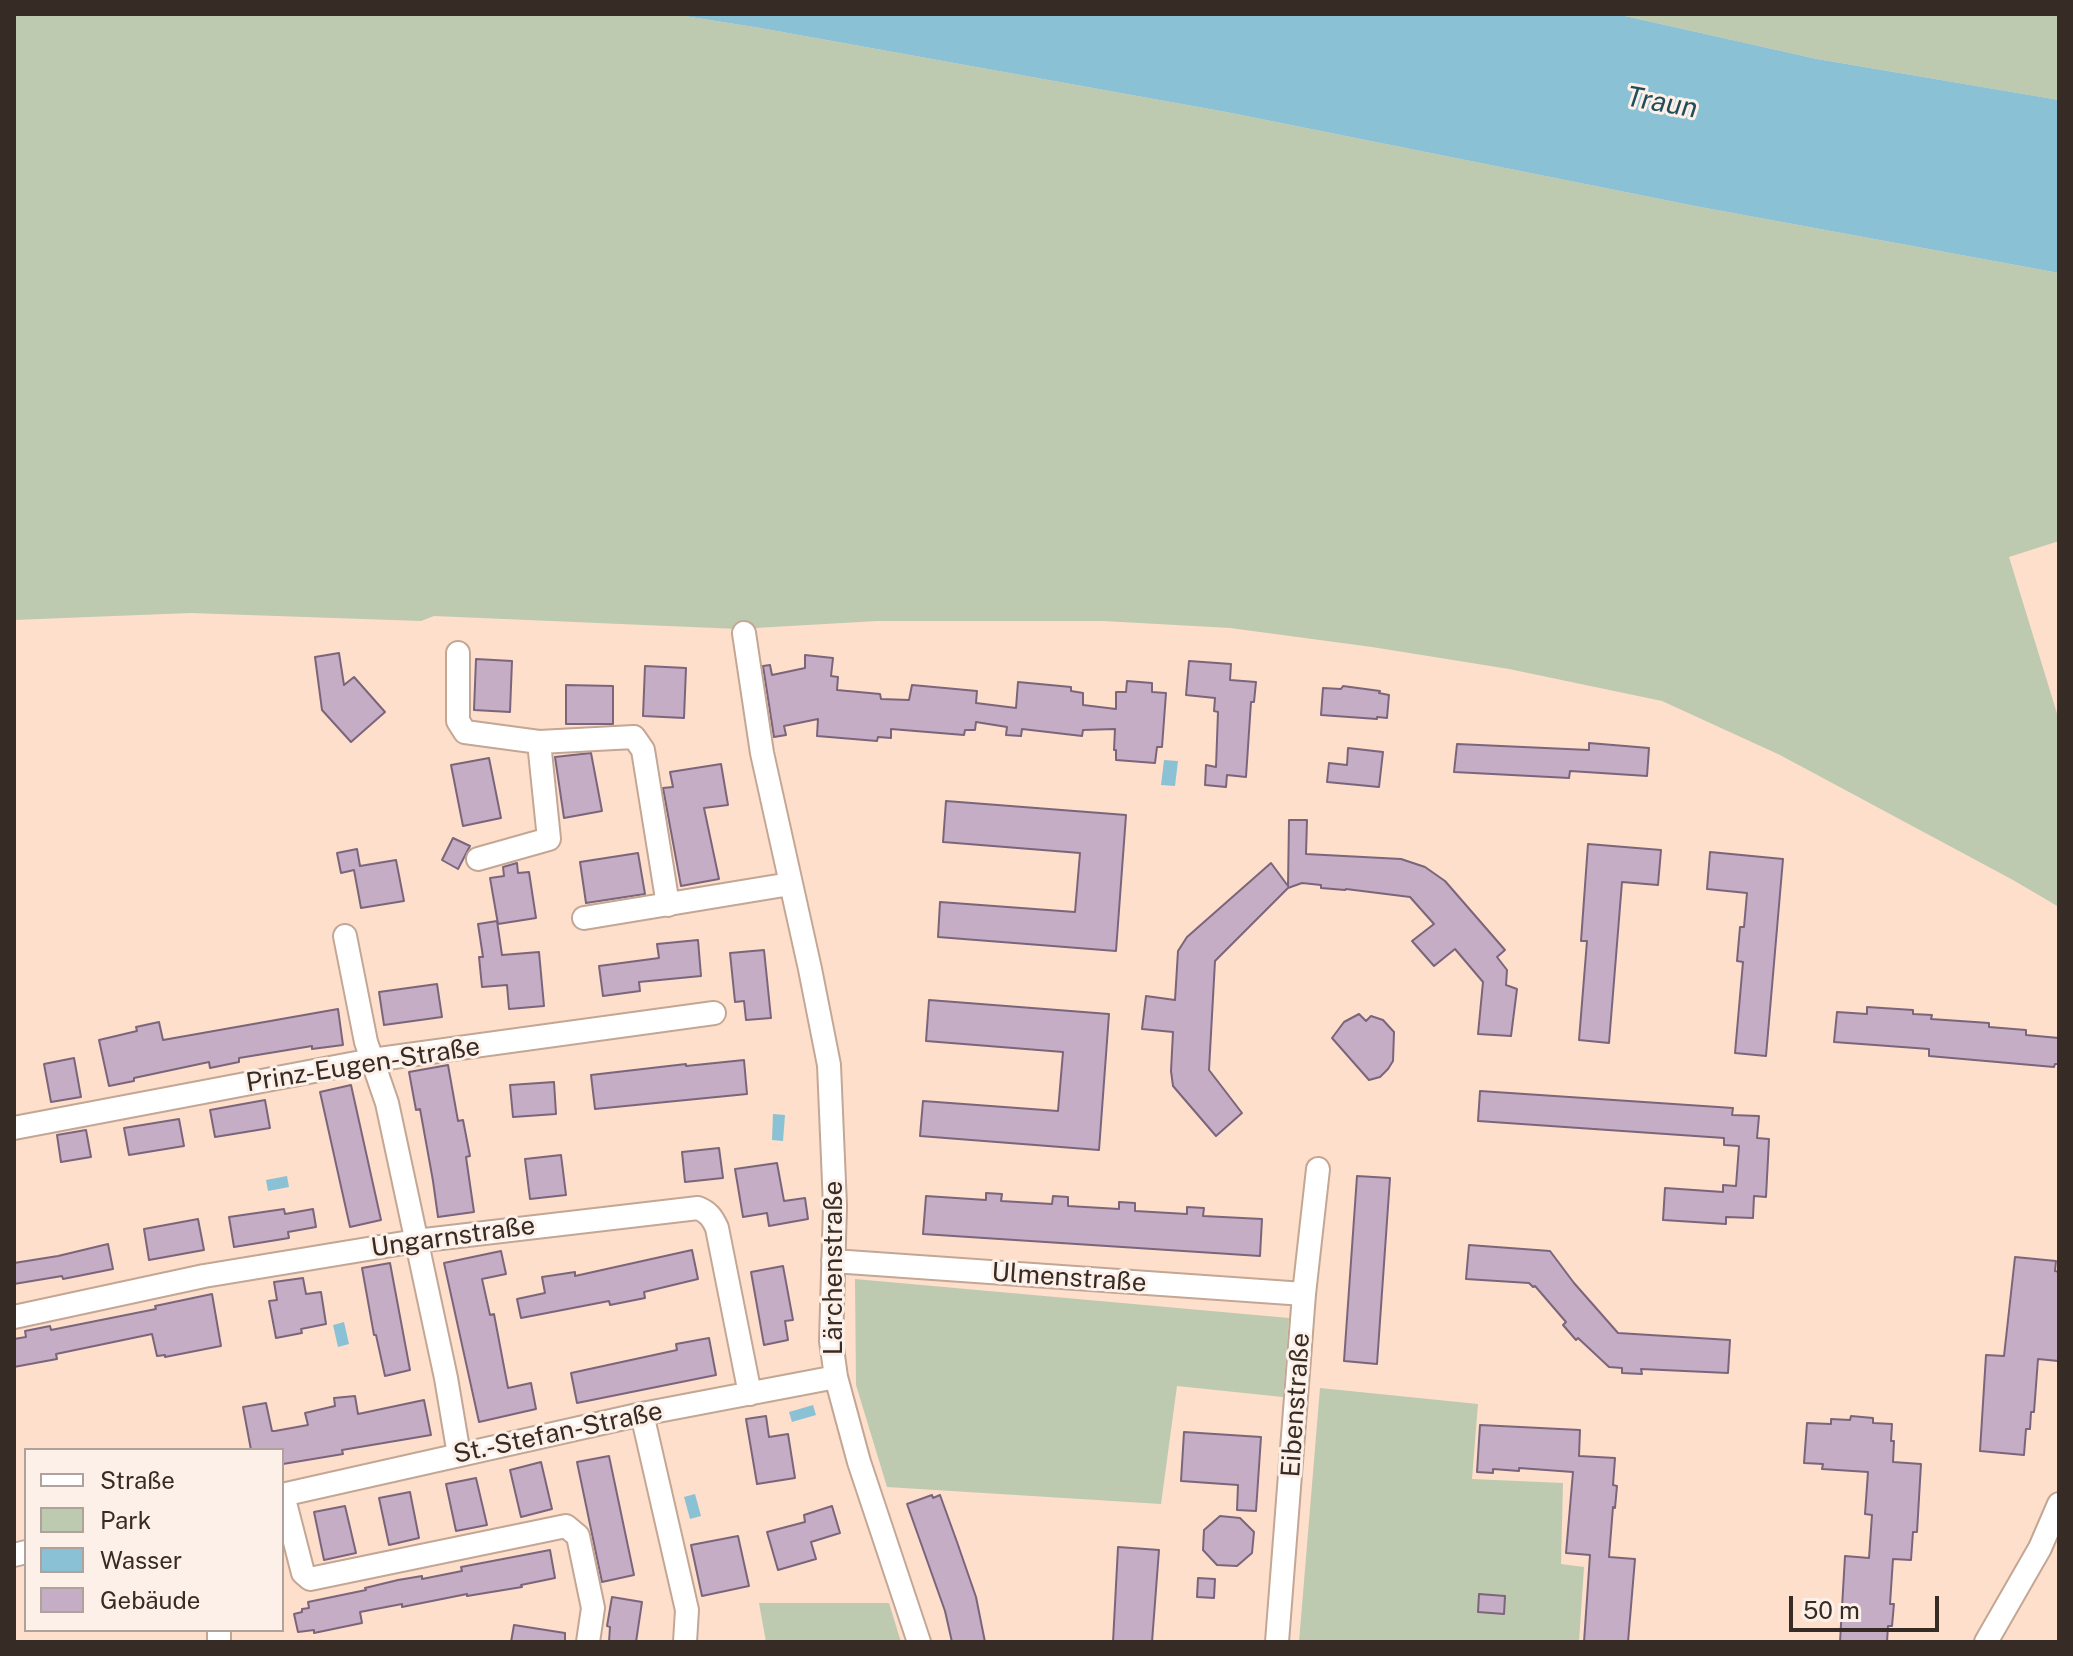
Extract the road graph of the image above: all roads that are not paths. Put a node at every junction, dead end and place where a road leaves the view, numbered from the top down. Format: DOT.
graph roads {
  1 [pos="744,633"];
  2 [pos="458,653"];
  3 [pos="539,742"];
  4 [pos="478,859"];
  5 [pos="790,884"];
  6 [pos="668,905"];
  7 [pos="584,918"];
  8 [pos="345,936"];
  9 [pos="714,1013"];
  10 [pos="372,1060"];
  11 [pos="14,1128"];
  12 [pos="1318,1169"];
  13 [pos="416,1241"];
  14 [pos="833,1261"];
  15 [pos="1304,1294"];
  16 [pos="14,1317"];
  17 [pos="836,1377"];
  18 [pos="750,1394"];
  19 [pos="642,1414"];
  20 [pos="459,1455"];
  21 [pos="284,1495"];
  22 [pos="284,1502"];
  23 [pos="2059,1504"];
  24 [pos="2049,1548"];
  25 [pos="588,1642"];
  26 [pos="685,1642"];
  27 [pos="919,1642"];
  28 [pos="1277,1642"];
  29 [pos="1986,1642"];
  1 -- 5 [label="street, Lärchenstraße"];
  2 -- 3 [label="street"];
  3 -- 4 [label="street"];
  3 -- 6 [label="street"];
  5 -- 6 [label="street"];
  5 -- 14 [label="street, Lärchenstraße"];
  6 -- 7 [label="street"];
  8 -- 10 [label="street"];
  9 -- 10 [label="street, Prinz-Eugen-Straße"];
  10 -- 11 [label="street, Prinz-Eugen-Straße"];
  10 -- 13 [label="street"];
  12 -- 15 [label="street, Eibenstraße"];
  13 -- 16 [label="street, Ungarnstraße"];
  13 -- 18 [label="street, Ungarnstraße"];
  13 -- 20 [label="street"];
  14 -- 15 [label="street, Ulmenstraße"];
  14 -- 17 [label="street, Lärchenstraße"];
  15 -- 28 [label="street, Eibenstraße"];
  17 -- 18 [label="street, St.-Stefan-Straße"];
  17 -- 27 [label="street, Lärchenstraße"];
  18 -- 19 [label="street, St.-Stefan-Straße"];
  19 -- 20 [label="street, St.-Stefan-Straße"];
  19 -- 26 [label="street"];
  20 -- 21 [label="street, St.-Stefan-Straße"];
  22 -- 25 [label="street"];
  23 -- 24 [label="street"];
  24 -- 29 [label="street"];
}
